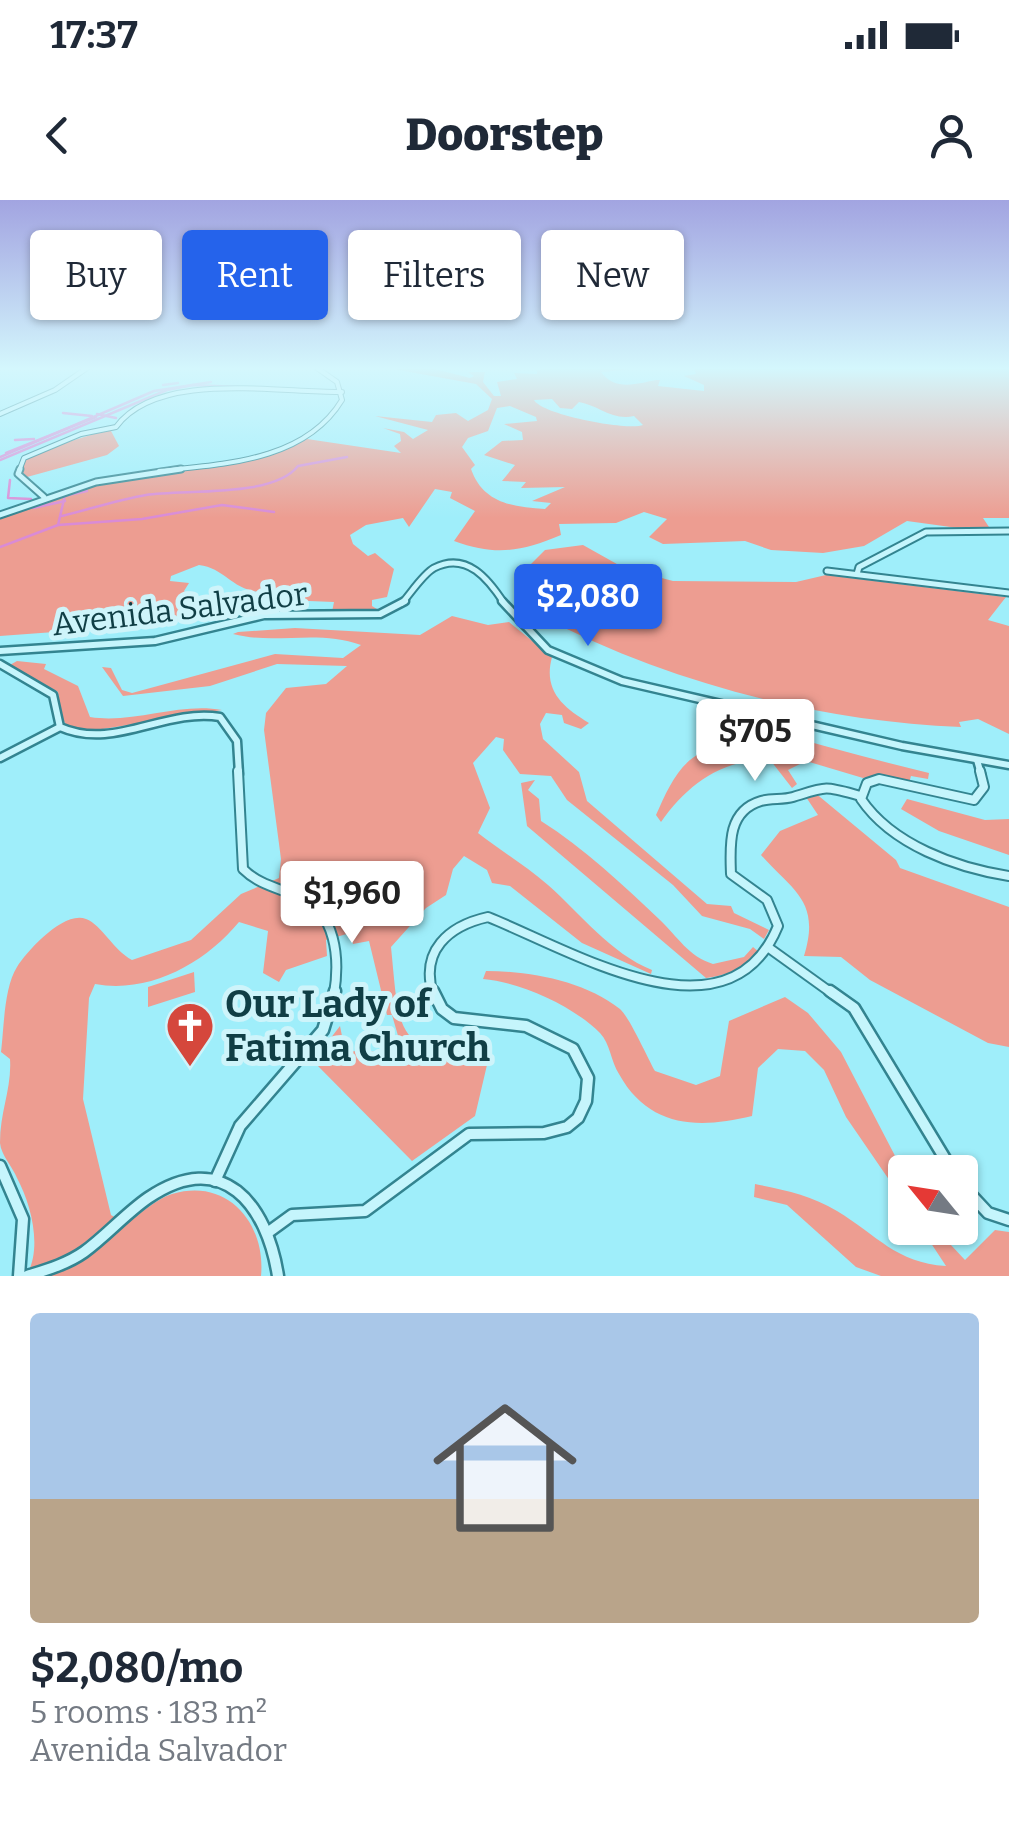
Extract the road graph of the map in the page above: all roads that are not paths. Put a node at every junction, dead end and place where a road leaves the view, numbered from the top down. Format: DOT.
graph roads {
  1 [pos="124,418"];
  2 [pos="331,418"];
  3 [pos="45,497"];
  4 [pos="0,515"];
  5 [pos="1009,530"];
  6 [pos="828,571"];
  7 [pos="857,574"];
  8 [pos="1009,593"];
  9 [pos="0,651"];
  10 [pos="0,664"];
  11 [pos="60,727"];
  12 [pos="0,758"];
  13 [pos="976,760"];
  14 [pos="1009,765"];
  15 [pos="861,796"];
  16 [pos="1009,876"];
  17 [pos="770,948"];
  18 [pos="943,1155"];
  19 [pos="0,1166"];
  20 [pos="215,1181"];
  21 [pos="978,1203"];
  22 [pos="1009,1220"];
  23 [pos="270,1231"];
  24 [pos="19,1276"];
  25 [pos="28,1276"];
  26 [pos="278,1276"];
  1 -- 3 [label="street"];
  2 -- 3 [label="street"];
  3 -- 4 [label="street"];
  5 -- 7 [label="street"];
  6 -- 7 [label="street"];
  7 -- 8 [label="street"];
  9 -- 13 [label="street, Avenida Salvador"];
  10 -- 11 [label="street"];
  11 -- 12 [label="street"];
  11 -- 20 [label="street"];
  13 -- 14 [label="street, Avenida Salvador"];
  13 -- 15 [label="street"];
  15 -- 16 [label="street"];
  15 -- 17 [label="street"];
  17 -- 18 [label="street"];
  17 -- 23 [label="street"];
  19 -- 24 [label="street"];
  20 -- 23 [label="street"];
  20 -- 25 [label="street"];
  21 -- 22 [label="street"];
  23 -- 26 [label="street"];
}
